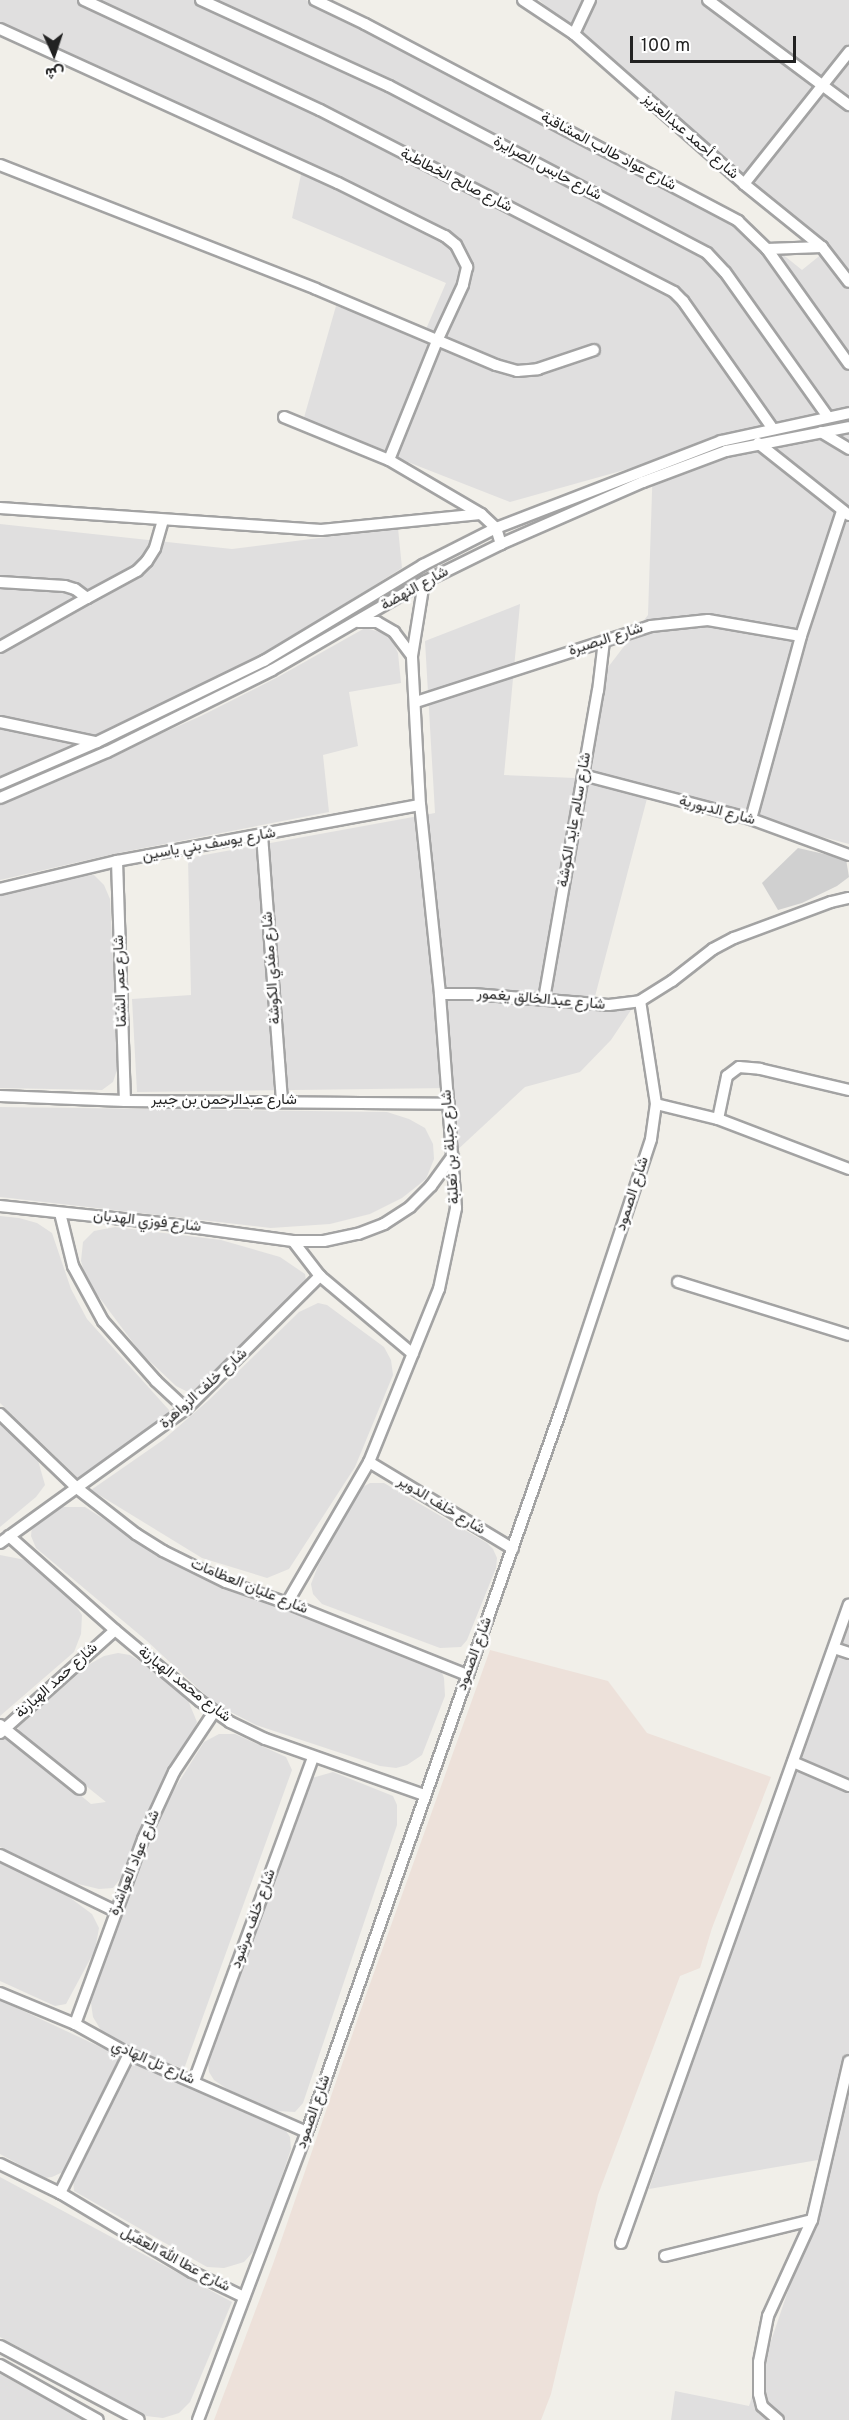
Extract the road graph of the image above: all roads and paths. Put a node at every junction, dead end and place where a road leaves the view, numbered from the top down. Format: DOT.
graph roads {
  1 [pos="84,0"];
  2 [pos="201,0"];
  3 [pos="315,0"];
  4 [pos="523,0"];
  5 [pos="590,0"];
  6 [pos="708,0"];
  7 [pos="0,29"];
  8 [pos="574,34"];
  9 [pos="849,52"];
  10 [pos="824,84"];
  11 [pos="849,105"];
  12 [pos="0,165"];
  13 [pos="744,184"];
  14 [pos="822,247"];
  15 [pos="767,249"];
  16 [pos="849,282"];
  17 [pos="437,341"];
  18 [pos="594,350"];
  19 [pos="849,364"];
  20 [pos="849,413"];
  21 [pos="284,417"];
  22 [pos="828,417"];
  23 [pos="849,427"];
  24 [pos="773,429"];
  25 [pos="821,432"];
  26 [pos="758,443"];
  27 [pos="849,449"];
  28 [pos="389,460"];
  29 [pos="0,508"];
  30 [pos="845,513"];
  31 [pos="481,514"];
  32 [pos="162,520"];
  33 [pos="496,528"];
  34 [pos="501,544"];
  35 [pos="0,582"];
  36 [pos="424,582"];
  37 [pos="87,598"];
  38 [pos="357,622"];
  39 [pos="801,636"];
  40 [pos="604,640"];
  41 [pos="0,647"];
  42 [pos="412,656"];
  43 [pos="416,702"];
  44 [pos="0,722"];
  45 [pos="97,742"];
  46 [pos="583,776"];
  47 [pos="0,784"];
  48 [pos="0,798"];
  49 [pos="420,805"];
  50 [pos="751,819"];
  51 [pos="262,835"];
  52 [pos="849,854"];
  53 [pos="117,861"];
  54 [pos="0,889"];
  55 [pos="849,890"];
  56 [pos="849,898"];
  57 [pos="831,902"];
  58 [pos="440,994"];
  59 [pos="544,999"];
  60 [pos="640,1001"];
  61 [pos="849,1090"];
  62 [pos="0,1096"];
  63 [pos="125,1101"];
  64 [pos="282,1101"];
  65 [pos="448,1104"];
  66 [pos="656,1104"];
  67 [pos="718,1119"];
  68 [pos="453,1156"];
  69 [pos="849,1169"];
  70 [pos="0,1206"];
  71 [pos="60,1213"];
  72 [pos="293,1241"];
  73 [pos="320,1276"];
  74 [pos="678,1282"];
  75 [pos="849,1335"];
  76 [pos="414,1354"];
  77 [pos="186,1409"];
  78 [pos="0,1414"];
  79 [pos="369,1462"];
  80 [pos="77,1488"];
  81 [pos="9,1536"];
  82 [pos="0,1543"];
  83 [pos="513,1549"];
  84 [pos="287,1603"];
  85 [pos="849,1604"];
  86 [pos="115,1630"];
  87 [pos="834,1648"];
  88 [pos="849,1653"];
  89 [pos="466,1676"];
  90 [pos="214,1712"];
  91 [pos="1,1729"];
  92 [pos="314,1757"];
  93 [pos="793,1762"];
  94 [pos="849,1786"];
  95 [pos="80,1789"];
  96 [pos="424,1795"];
  97 [pos="0,1855"];
  98 [pos="115,1911"];
  99 [pos="0,1993"];
  100 [pos="75,2024"];
  101 [pos="129,2054"];
  102 [pos="849,2061"];
  103 [pos="847,2074"];
  104 [pos="194,2082"];
  105 [pos="307,2132"];
  106 [pos="0,2164"];
  107 [pos="60,2193"];
  108 [pos="812,2220"];
  109 [pos="621,2243"];
  110 [pos="665,2256"];
  111 [pos="244,2297"];
  112 [pos="0,2346"];
  113 [pos="0,2365"];
  114 [pos="200,2415"];
  115 [pos="98,2420"];
  116 [pos="139,2420"];
  117 [pos="191,2420"];
  118 [pos="778,2420"];
  1 -- 24 [label="street, شارع صالح الخطاطبة"];
  2 -- 22 [label="street, شارع حابس الصرايرة"];
  3 -- 15 [label="street, شارع عواد طالب المشاقبة"];
  4 -- 8 [label="street, شارع أحمد عبدالعزيز"];
  5 -- 8 [label="street"];
  6 -- 10 [label="street"];
  7 -- 17 [label="street"];
  8 -- 13 [label="street, شارع أحمد عبدالعزيز"];
  9 -- 10 [label="street"];
  10 -- 11 [label="street"];
  10 -- 13 [label="street"];
  12 -- 17 [label="street"];
  13 -- 14 [label="street, شارع أحمد عبدالعزيز"];
  14 -- 15 [label="street"];
  14 -- 16 [label="street, شارع أحمد عبدالعزيز"];
  15 -- 19 [label="street, شارع عواد طالب المشاقبة"];
  17 -- 18 [label="street"];
  17 -- 28 [label="street"];
  20 -- 22 [label="street, شارع النهضة"];
  21 -- 28 [label="street"];
  22 -- 24 [label="street, شارع النهضة"];
  23 -- 25 [label="street, شارع النهضة"];
  24 -- 33 [label="street, شارع النهضة"];
  25 -- 26 [label="street, شارع النهضة"];
  25 -- 27 [label="street"];
  26 -- 30 [label="street"];
  26 -- 34 [label="street, شارع النهضة"];
  28 -- 31 [label="street"];
  29 -- 32 [label="street"];
  30 -- 39 [label="street"];
  31 -- 32 [label="street"];
  31 -- 33 [label="street"];
  32 -- 37 [label="street"];
  33 -- 34 [label="street"];
  33 -- 45 [label="street, شارع النهضة"];
  34 -- 36 [label="street, شارع النهضة"];
  35 -- 37 [label="street"];
  36 -- 38 [label="street, شارع النهضة"];
  36 -- 42 [label="street, شارع جبلة بن ثعلبة"];
  37 -- 41 [label="street"];
  38 -- 42 [label="street"];
  38 -- 48 [label="street, شارع النهضة"];
  39 -- 40 [label="street, شارع البصيرة"];
  39 -- 50 [label="street"];
  40 -- 43 [label="street, شارع البصيرة"];
  40 -- 46 [label="street, شارع سالم عايد الكوشة"];
  42 -- 43 [label="street, شارع جبلة بن ثعلبة"];
  43 -- 49 [label="street, شارع جبلة بن ثعلبة"];
  44 -- 45 [label="street"];
  45 -- 47 [label="street, شارع النهضة"];
  46 -- 50 [label="street, شارع الدبورية"];
  46 -- 59 [label="street, شارع سالم عايد الكوشة"];
  49 -- 51 [label="street, شارع يوسف بني ياسين"];
  49 -- 58 [label="street, شارع جبلة بن ثعلبة"];
  50 -- 52 [label="street, شارع الدبورية"];
  51 -- 53 [label="street, شارع يوسف بني ياسين"];
  51 -- 64 [label="street, شارع مفدي الكوشة"];
  53 -- 54 [label="street, شارع يوسف بني ياسين"];
  53 -- 63 [label="street, شارع عمر الشمّا"];
  55 -- 57 [label="street, شارع عبدالخالق يغمور"];
  56 -- 57 [label="street, شارع عبدالخالق يغمور"];
  57 -- 60 [label="street, شارع عبدالخالق يغمور"];
  58 -- 59 [label="street, شارع عبدالخالق يغمور"];
  58 -- 65 [label="street, شارع جبلة بن ثعلبة"];
  59 -- 60 [label="street, شارع عبدالخالق يغمور"];
  60 -- 66 [label="street, شارع الصمود"];
  61 -- 67 [label="street"];
  62 -- 63 [label="street, شارع عبدالرحمن بن جبير"];
  63 -- 64 [label="street, شارع عبدالرحمن بن جبير"];
  64 -- 65 [label="street, شارع عبدالرحمن بن جبير"];
  65 -- 68 [label="street, شارع جبلة بن ثعلبة"];
  66 -- 67 [label="street"];
  66 -- 83 [label="street, شارع الصمود"];
  67 -- 69 [label="street"];
  68 -- 72 [label="street, شارع فوزي الهدبان"];
  68 -- 76 [label="street, شارع جبلة بن ثعلبة"];
  70 -- 71 [label="street, شارع فوزي الهدبان"];
  71 -- 72 [label="street, شارع فوزي الهدبان"];
  71 -- 77 [label="street"];
  72 -- 73 [label="street"];
  73 -- 76 [label="street"];
  73 -- 77 [label="street, شارع خلف الزواهرة"];
  74 -- 75 [label="street"];
  76 -- 79 [label="street, شارع جبلة بن ثعلبة"];
  77 -- 80 [label="street, شارع خلف الزواهرة"];
  78 -- 80 [label="street, شارع عليان العظامات"];
  79 -- 83 [label="street, شارع خلف الدوير"];
  79 -- 84 [label="street, شارع جبلة بن ثعلبة"];
  80 -- 81 [label="street, شارع خلف الزواهرة"];
  80 -- 84 [label="street, شارع عليان العظامات"];
  81 -- 82 [label="street, شارع خلف الزواهرة"];
  81 -- 86 [label="street, شارع محمد الهبارنة"];
  83 -- 89 [label="street, شارع الصمود"];
  84 -- 89 [label="street, شارع عليان العظامات"];
  85 -- 87 [label="street"];
  86 -- 90 [label="street, شارع محمد الهبارنة"];
  86 -- 91 [label="street, شارع حمد الهبارنة"];
  87 -- 88 [label="street"];
  87 -- 93 [label="street"];
  89 -- 96 [label="street, شارع الصمود"];
  90 -- 92 [label="street, شارع محمد الهبارنة"];
  90 -- 98 [label="street, شارع عواد العواشرة"];
  91 -- 95 [label="street"];
  92 -- 96 [label="street, شارع محمد الهبارنة"];
  92 -- 104 [label="street, شارع خلف مرشود"];
  93 -- 94 [label="street"];
  93 -- 109 [label="street"];
  96 -- 105 [label="street, شارع الصمود"];
  97 -- 98 [label="street"];
  98 -- 100 [label="street, شارع عواد العواشرة"];
  99 -- 100 [label="street, شارع تل الهادي"];
  100 -- 101 [label="street, شارع تل الهادي"];
  101 -- 104 [label="street, شارع تل الهادي"];
  101 -- 107 [label="street"];
  102 -- 103 [label="street"];
  103 -- 108 [label="street"];
  104 -- 105 [label="street, شارع تل الهادي"];
  105 -- 111 [label="street, شارع الصمود"];
  106 -- 107 [label="street, شارع عطا الله العقيل"];
  107 -- 111 [label="street, شارع عطا الله العقيل"];
  108 -- 110 [label="street"];
  108 -- 118 [label="street"];
  111 -- 114 [label="street, شارع عطا الله العقيل"];
  112 -- 116 [label="street"];
  113 -- 115 [label="street"];
  114 -- 117 [label="street, شارع عطا الله العقيل"];
}
